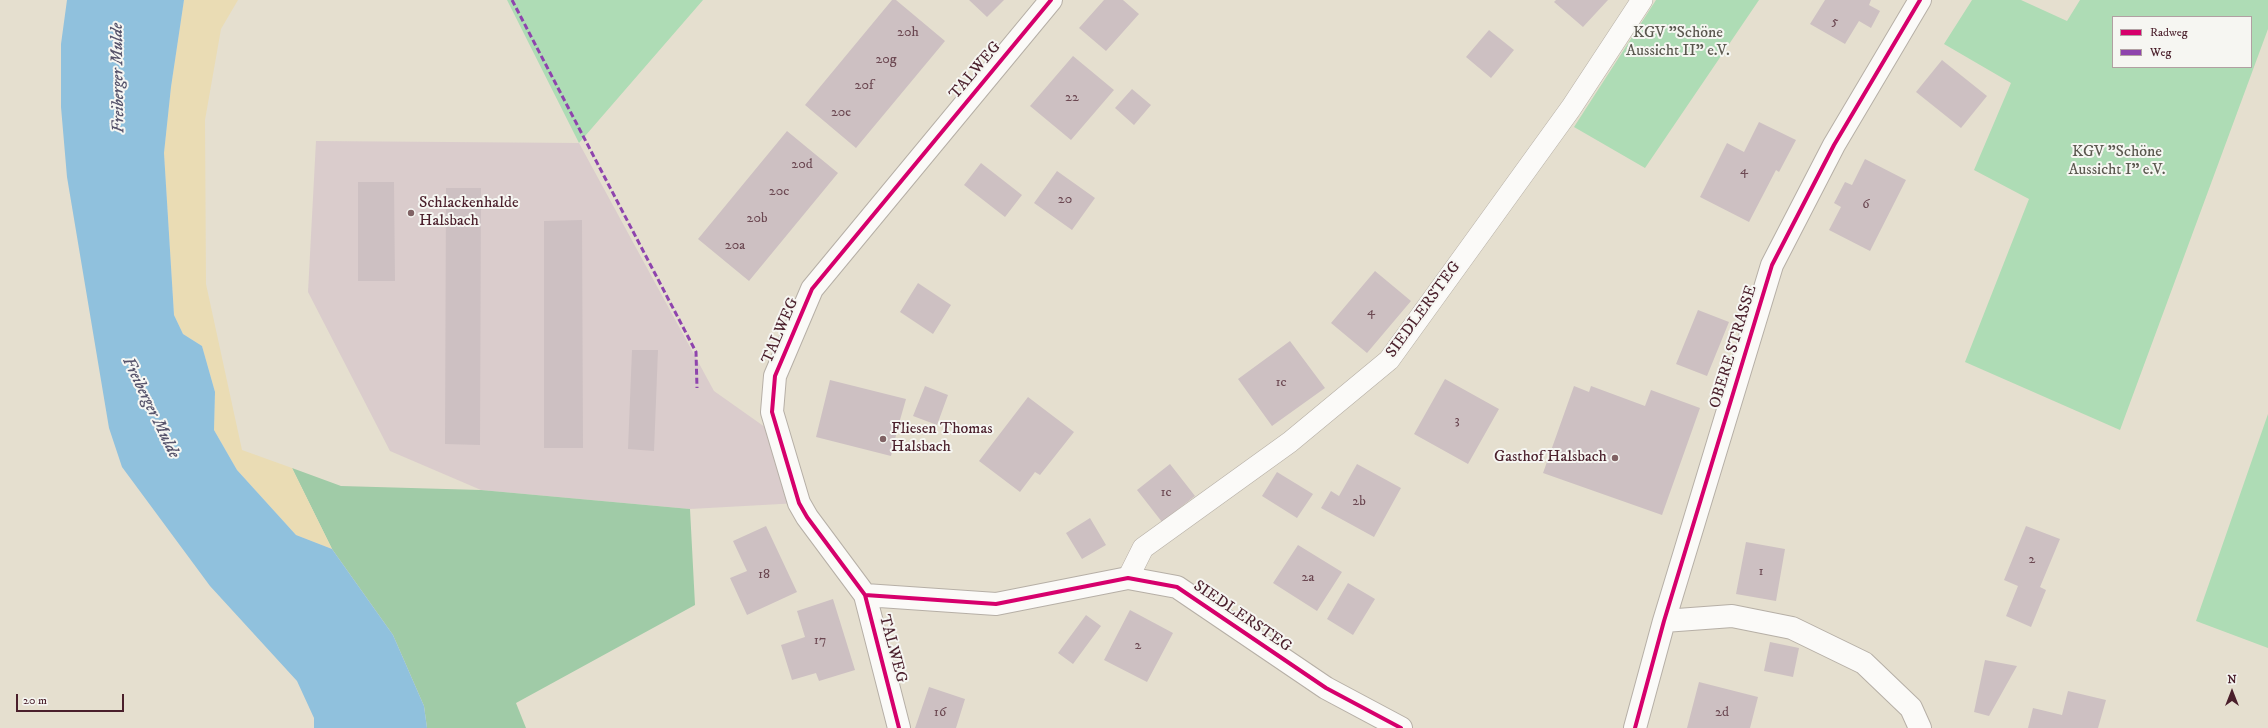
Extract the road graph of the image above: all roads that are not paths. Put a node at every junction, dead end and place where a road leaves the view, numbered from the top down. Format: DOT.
graph roads {
  1 [pos="1051,0"];
  2 [pos="1642,0"];
  3 [pos="1920,0"];
  4 [pos="1128,578"];
  5 [pos="865,595"];
  6 [pos="1664,620"];
  7 [pos="899,728"];
  8 [pos="1401,728"];
  9 [pos="1633,728"];
  10 [pos="1920,728"];
  1 -- 5 [label="street, TALWEG"];
  2 -- 4 [label="lane, SIEDLERSTEG"];
  3 -- 6 [label="street, OBERE STRASSE"];
  4 -- 5 [label="street, SIEDLERSTEG"];
  4 -- 8 [label="street, SIEDLERSTEG"];
  5 -- 7 [label="street, TALWEG"];
  6 -- 9 [label="street, OBERE STRASSE"];
  6 -- 10 [label="street"];
}
